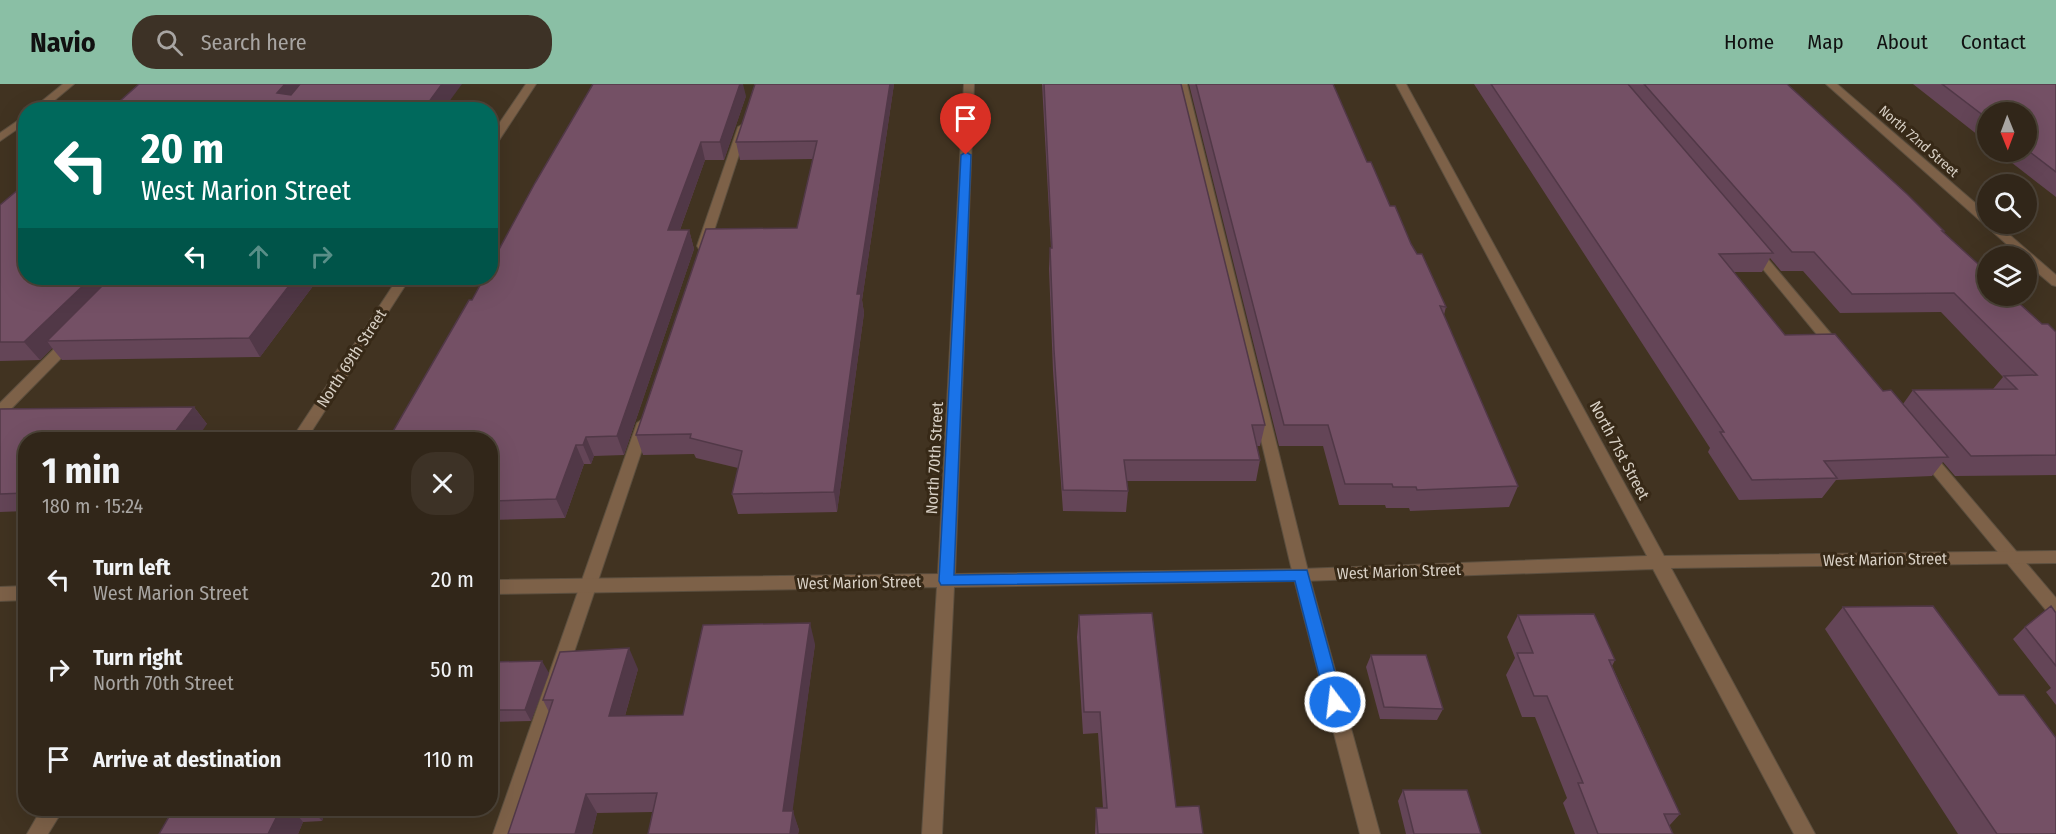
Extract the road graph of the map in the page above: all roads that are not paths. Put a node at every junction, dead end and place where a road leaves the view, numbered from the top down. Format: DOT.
graph roads {
  1 [pos="69,84"];
  2 [pos="531,84"];
  3 [pos="969,84"];
  4 [pos="1182,84"];
  5 [pos="1401,84"];
  6 [pos="1831,84"];
  7 [pos="46,102"];
  8 [pos="746,117"];
  9 [pos="18,124"];
  10 [pos="498,134"];
  11 [pos="0,138"];
  12 [pos="1977,212"];
  13 [pos="2002,234"];
  14 [pos="1745,239"];
  15 [pos="698,262"];
  16 [pos="2056,282"];
  17 [pos="399,285"];
  18 [pos="83,328"];
  19 [pos="1844,358"];
  20 [pos="650,406"];
  21 [pos="0,412"];
  22 [pos="303,432"];
  23 [pos="1913,440"];
  24 [pos="2056,557"];
  25 [pos="2013,558"];
  26 [pos="1660,562"];
  27 [pos="1301,575"];
  28 [pos="946,581"];
  29 [pos="590,586"];
  30 [pos="498,587"];
  31 [pos="18,593"];
  32 [pos="0,594"];
  33 [pos="2056,610"];
  34 [pos="49,816"];
  35 [pos="37,834"];
  36 [pos="503,834"];
  37 [pos="932,834"];
  38 [pos="1370,834"];
  39 [pos="1805,834"];
  1 -- 7 [label="street"];
  2 -- 10 [label="street"];
  3 -- 28 [label="street, North 70th Street"];
  4 -- 27 [label="street"];
  5 -- 26 [label="street, North 71st Street"];
  6 -- 12 [label="street, North 72nd Street"];
  8 -- 15 [label="street"];
  9 -- 11 [label="street"];
  13 -- 16 [label="street, North 72nd Street"];
  14 -- 19 [label="street"];
  17 -- 22 [label="street, North 69th Street"];
  18 -- 21 [label="street"];
  20 -- 29 [label="street"];
  23 -- 25 [label="street"];
  24 -- 25 [label="street, West Marion Street"];
  25 -- 26 [label="street, West Marion Street"];
  25 -- 33 [label="street"];
  26 -- 27 [label="street, West Marion Street"];
  26 -- 39 [label="street, North 71st Street"];
  27 -- 28 [label="street, West Marion Street"];
  27 -- 38 [label="street"];
  28 -- 29 [label="street, West Marion Street"];
  28 -- 37 [label="street, North 70th Street"];
  29 -- 30 [label="street, West Marion Street"];
  29 -- 36 [label="street"];
  31 -- 32 [label="street"];
  34 -- 35 [label="street"];
}
